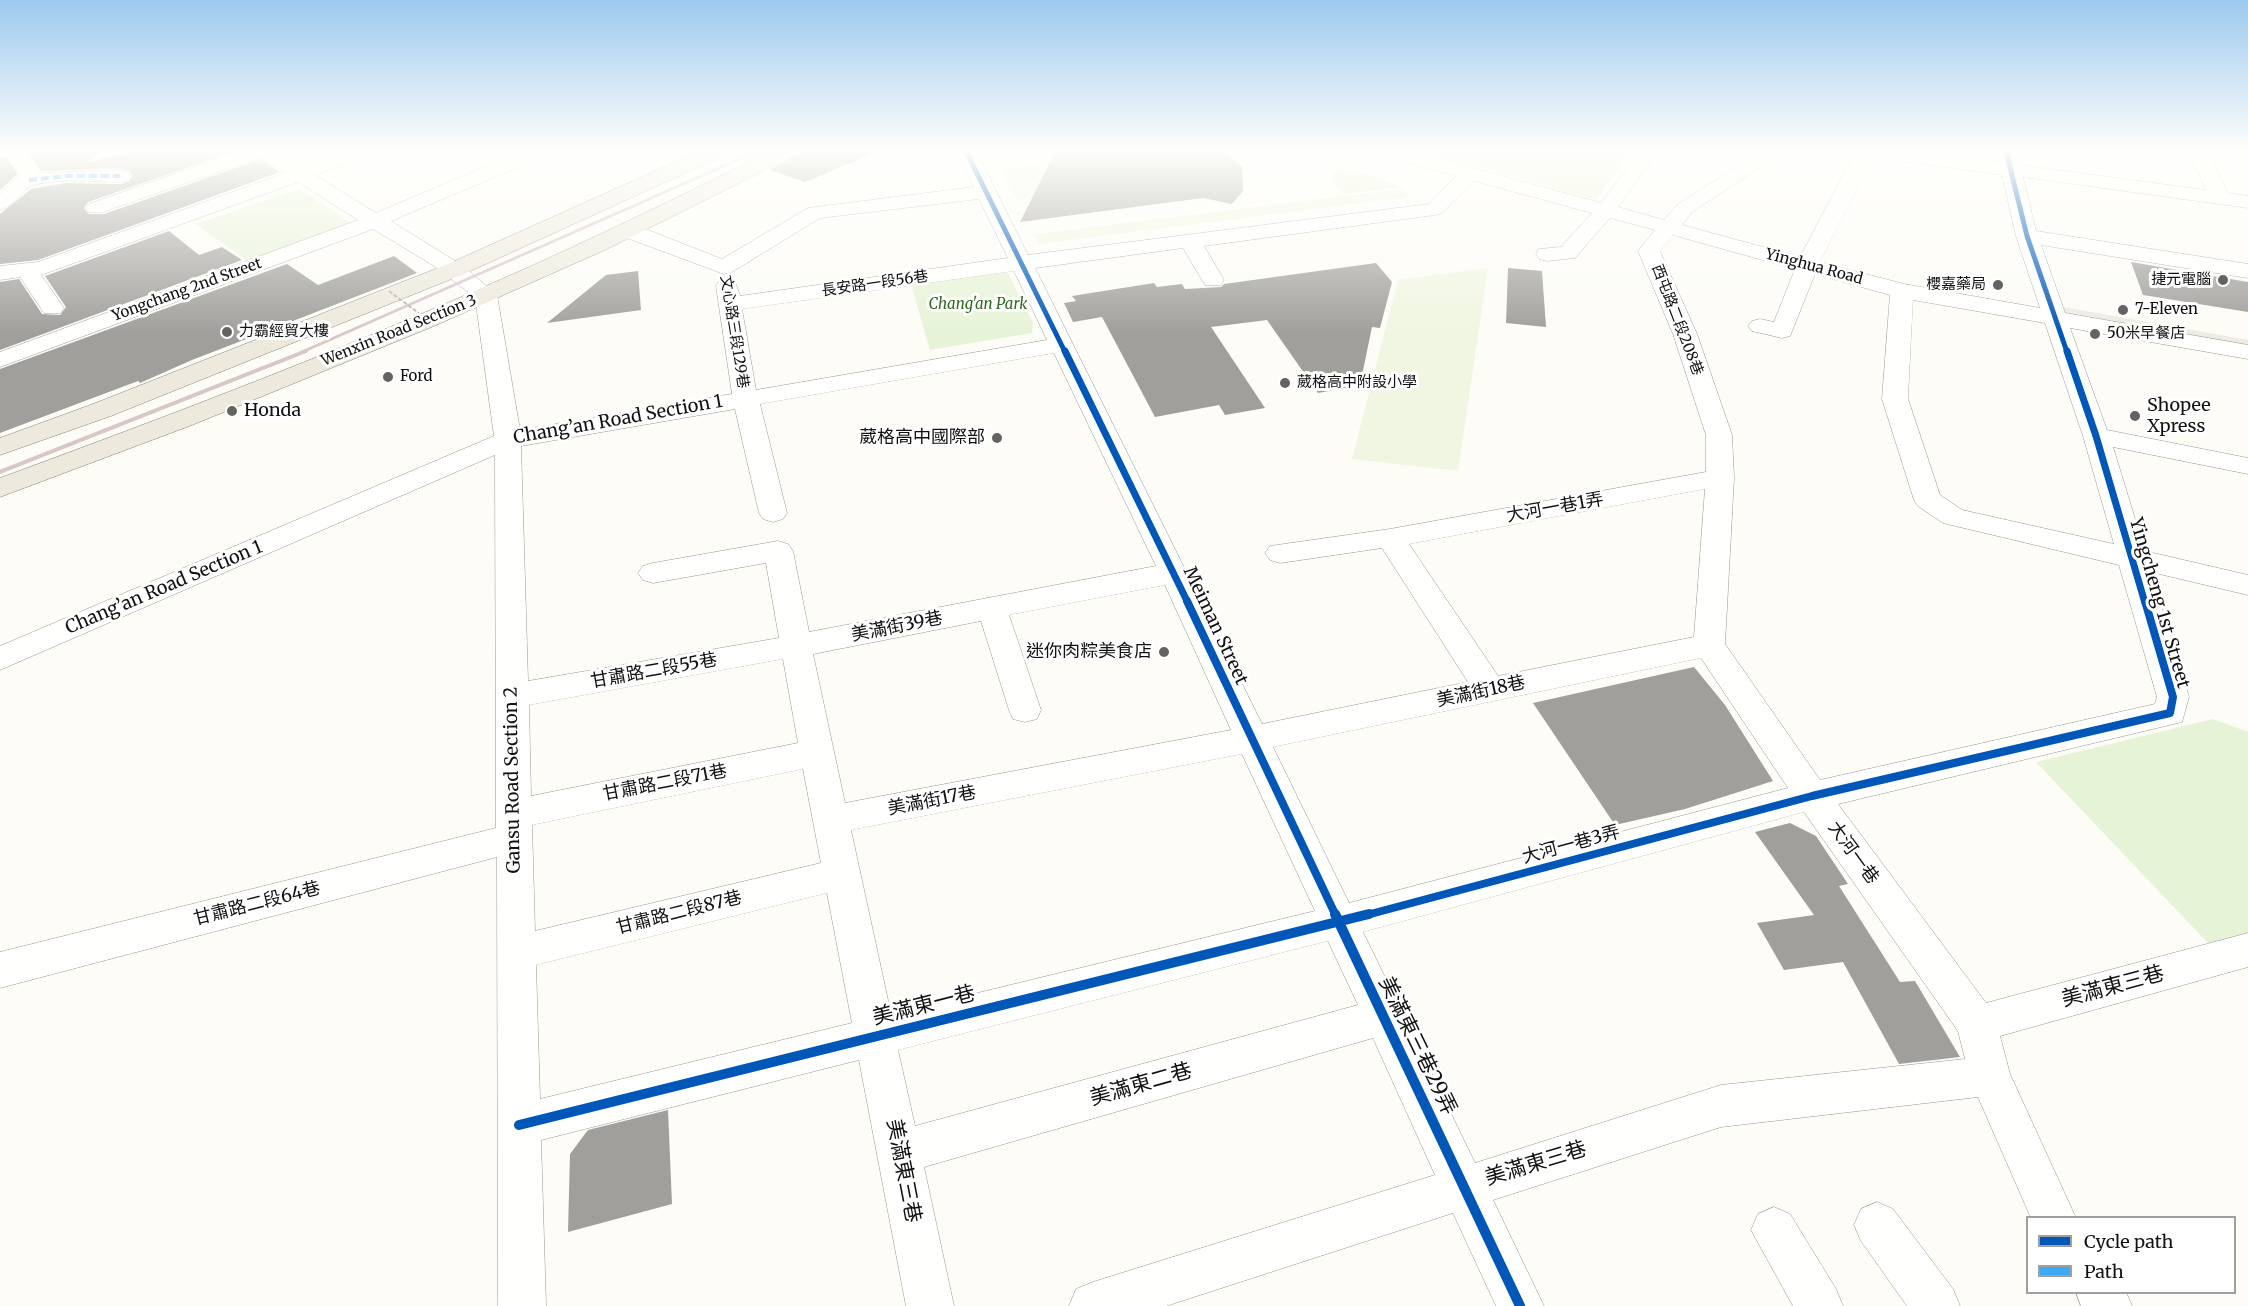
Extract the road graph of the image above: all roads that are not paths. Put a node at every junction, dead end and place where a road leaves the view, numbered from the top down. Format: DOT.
graph roads {
  1 [pos="198,212"];
  2 [pos="359,212"];
  3 [pos="396,212"];
  4 [pos="583,212"];
  5 [pos="664,212"];
  6 [pos="815,212"];
  7 [pos="996,212"];
  8 [pos="1412,212"];
  9 [pos="1604,212"];
  10 [pos="1609,212"];
  11 [pos="1681,212"];
  12 [pos="1835,212"];
  13 [pos="2021,212"];
  14 [pos="374,221"];
  15 [pos="1668,227"];
  16 [pos="627,230"];
  17 [pos="2027,236"];
  18 [pos="1190,241"];
  19 [pos="1547,254"];
  20 [pos="1020,263"];
  21 [pos="1807,265"];
  22 [pos="724,267"];
  23 [pos="456,268"];
  24 [pos="2248,271"];
  25 [pos="27,272"];
  26 [pos="0,273"];
  27 [pos="1213,280"];
  28 [pos="1902,291"];
  29 [pos="486,295"];
  30 [pos="730,304"];
  31 [pos="52,308"];
  32 [pos="2054,318"];
  33 [pos="1760,326"];
  34 [pos="1060,345"];
  35 [pos="2248,351"];
  36 [pos="0,360"];
  37 [pos="745,397"];
  38 [pos="2096,436"];
  39 [pos="508,440"];
  40 [pos="0,447"];
  41 [pos="2248,466"];
  42 [pos="1720,478"];
  43 [pos="0,488"];
  44 [pos="773,513"];
  45 [pos="1390,538"];
  46 [pos="1280,553"];
  47 [pos="2130,558"];
  48 [pos="653,573"];
  49 [pos="1174,573"];
  50 [pos="2248,585"];
  51 [pos="992,609"];
  52 [pos="1709,645"];
  53 [pos="795,646"];
  54 [pos="0,659"];
  55 [pos="1490,690"];
  56 [pos="512,696"];
  57 [pos="1025,710"];
  58 [pos="1252,739"];
  59 [pos="816,753"];
  60 [pos="1812,796"];
  61 [pos="829,820"];
  62 [pos="514,826"];
  63 [pos="842,874"];
  64 [pos="1339,922"];
  65 [pos="2248,950"];
  66 [pos="516,953"];
  67 [pos="0,969"];
  68 [pos="1382,1017"];
  69 [pos="1977,1024"];
  70 [pos="877,1036"];
  71 [pos="1990,1076"];
  72 [pos="519,1125"];
  73 [pos="899,1152"];
  74 [pos="1465,1186"];
  75 [pos="2053,1216"];
  76 [pos="1877,1225"];
  77 [pos="1774,1230"];
  78 [pos="522,1306"];
  79 [pos="930,1306"];
  80 [pos="1093,1306"];
  81 [pos="1520,1306"];
  82 [pos="1819,1306"];
  83 [pos="1936,1306"];
  1 -- 25 [label="street"];
  2 -- 14 [label="street"];
  3 -- 14 [label="street, Yongchang 2nd Street"];
  4 -- 23 [label="main road"];
  5 -- 16 [label="main road, Wenxin Road Section 3"];
  6 -- 22 [label="street"];
  7 -- 20 [label="street, Meiman Street"];
  8 -- 18 [label="street, 長安路一段56巷"];
  9 -- 19 [label="street"];
  10 -- 15 [label="street, Yinghua Road"];
  11 -- 15 [label="street, 西屯路二段208巷"];
  12 -- 21 [label="street"];
  13 -- 17 [label="street, Yingcheng 1st Street"];
  14 -- 23 [label="street"];
  14 -- 36 [label="street, Yongchang 2nd Street"];
  15 -- 21 [label="street, Yinghua Road"];
  15 -- 42 [label="street, 西屯路二段208巷"];
  16 -- 22 [label="street"];
  16 -- 29 [label="main road, Wenxin Road Section 3"];
  17 -- 24 [label="street"];
  17 -- 32 [label="street, Yingcheng 1st Street"];
  18 -- 20 [label="street, 長安路一段56巷"];
  18 -- 27 [label="street"];
  20 -- 30 [label="street, 長安路一段56巷"];
  20 -- 34 [label="street, Meiman Street"];
  21 -- 28 [label="street, Yinghua Road"];
  21 -- 33 [label="street"];
  22 -- 30 [label="street, 文心路三段129巷"];
  23 -- 29 [label="street"];
  23 -- 40 [label="main road"];
  25 -- 26 [label="street"];
  25 -- 31 [label="street"];
  28 -- 32 [label="street, Yinghua Road"];
  28 -- 47 [label="street"];
  29 -- 39 [label="street, Gansu Road Section 2"];
  29 -- 43 [label="main road, Wenxin Road Section 3"];
  30 -- 37 [label="street, 文心路三段129巷"];
  32 -- 35 [label="street, Yinghua Road"];
  32 -- 38 [label="street, Yingcheng 1st Street"];
  34 -- 37 [label="street, Chang’an Road Section 1"];
  34 -- 49 [label="street, Meiman Street"];
  37 -- 39 [label="street, Chang’an Road Section 1"];
  37 -- 44 [label="street, 文心路三段129巷"];
  38 -- 41 [label="street"];
  38 -- 47 [label="street, Yingcheng 1st Street"];
  39 -- 54 [label="street, Chang’an Road Section 1"];
  39 -- 56 [label="street, Gansu Road Section 2"];
  42 -- 45 [label="street, 大河一巷1弄"];
  42 -- 52 [label="street"];
  45 -- 46 [label="street, 大河一巷1弄"];
  45 -- 55 [label="street"];
  47 -- 50 [label="street"];
  47 -- 60 [label="street, Yingcheng 1st Street"];
  48 -- 53 [label="street"];
  49 -- 51 [label="street, 美滿街39巷"];
  49 -- 58 [label="street, Meiman Street"];
  51 -- 53 [label="street, 美滿街39巷"];
  51 -- 57 [label="street"];
  52 -- 55 [label="street, 美滿街18巷"];
  52 -- 60 [label="street, 大河一巷"];
  53 -- 56 [label="street, 甘肅路二段55巷"];
  53 -- 59 [label="street"];
  55 -- 58 [label="street, 美滿街18巷"];
  56 -- 62 [label="street, Gansu Road Section 2"];
  58 -- 61 [label="street, 美滿街17巷"];
  58 -- 64 [label="street, Meiman Street"];
  59 -- 61 [label="street"];
  59 -- 62 [label="street, 甘肅路二段71巷"];
  60 -- 64 [label="street, 大河一巷3弄"];
  60 -- 69 [label="street, 大河一巷"];
  61 -- 63 [label="street"];
  62 -- 66 [label="street, Gansu Road Section 2"];
  62 -- 67 [label="street, 甘肅路二段64巷"];
  63 -- 66 [label="street, 甘肅路二段87巷"];
  63 -- 70 [label="street"];
  64 -- 68 [label="street, 美滿東三巷29弄"];
  64 -- 70 [label="street, 美滿東一巷"];
  65 -- 69 [label="street, 美滿東三巷"];
  66 -- 72 [label="street, Gansu Road Section 2"];
  68 -- 73 [label="street, 美滿東二巷"];
  68 -- 74 [label="street, 美滿東三巷29弄"];
  69 -- 71 [label="street, 大河一巷"];
  70 -- 72 [label="street, 美滿東一巷"];
  70 -- 73 [label="street, 美滿東三巷"];
  71 -- 74 [label="street, 美滿東三巷"];
  71 -- 75 [label="street, 大河一巷"];
  72 -- 78 [label="street, Gansu Road Section 2"];
  73 -- 79 [label="street, 美滿東三巷"];
  74 -- 80 [label="street, 美滿東三巷"];
  74 -- 81 [label="street, 美滿東三巷29弄"];
  76 -- 83 [label="street"];
  77 -- 82 [label="street"];
}
